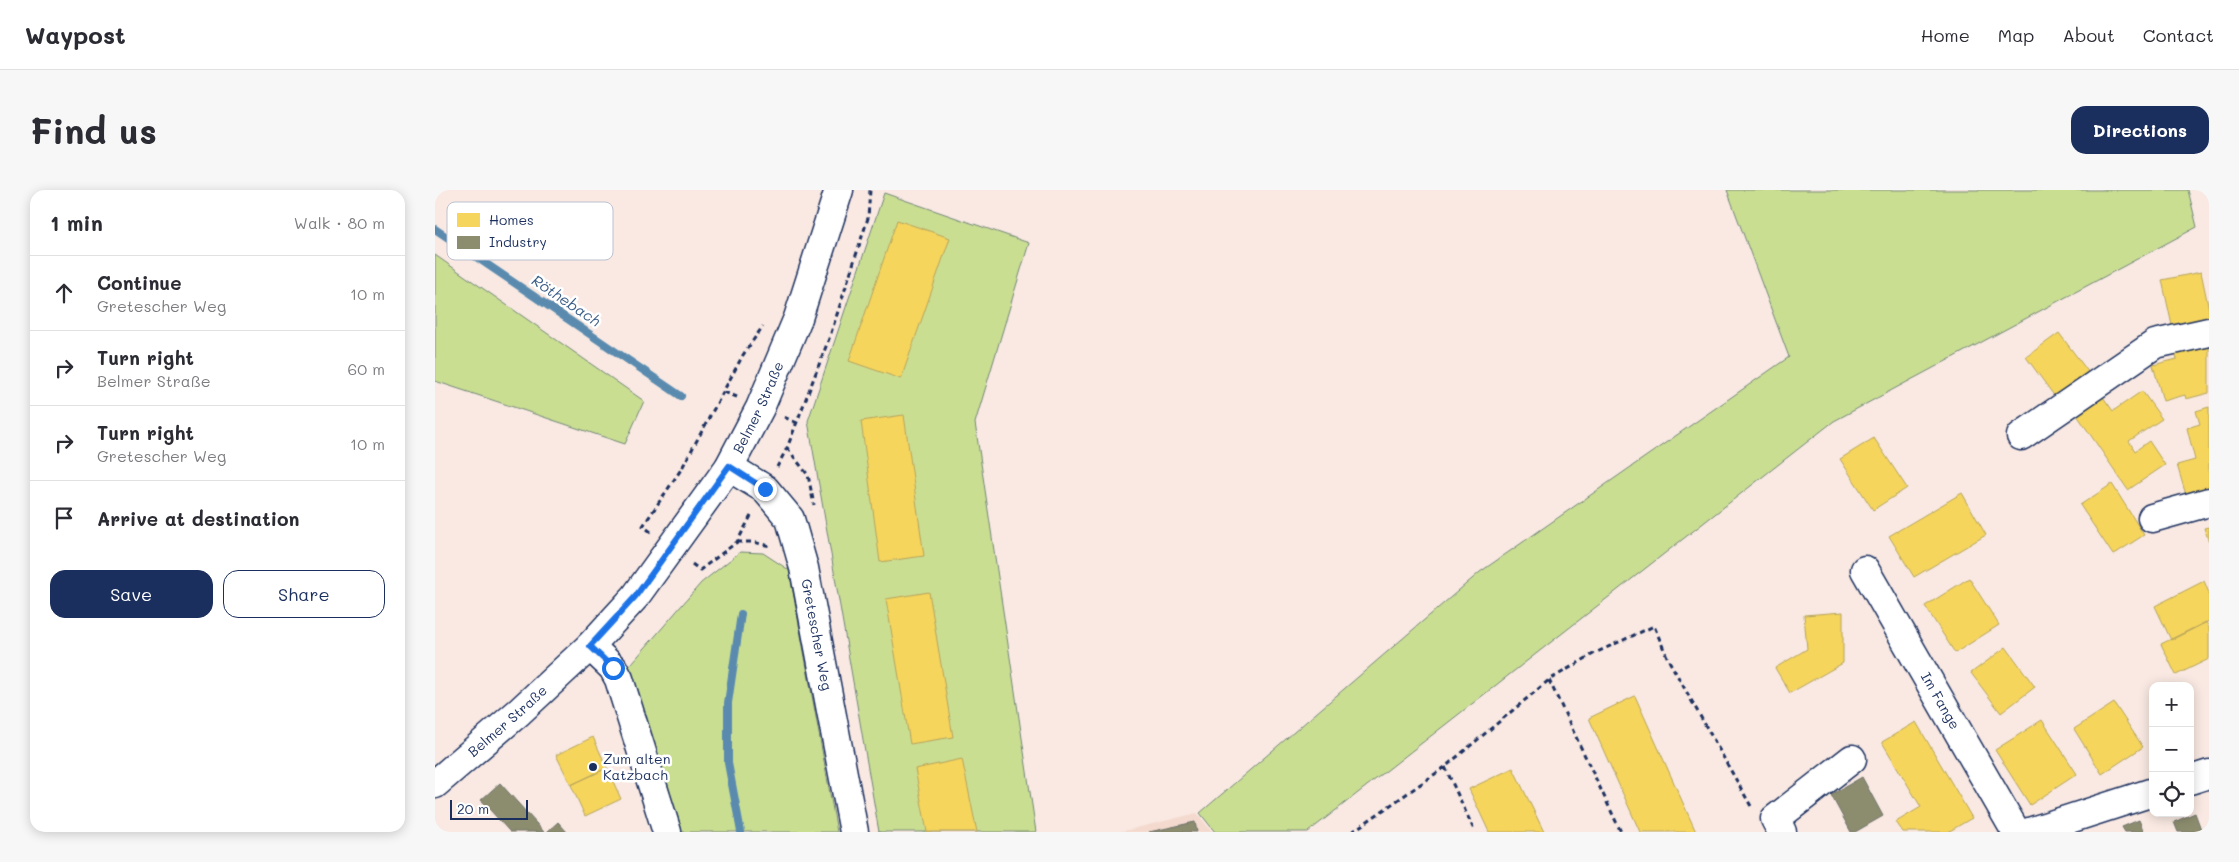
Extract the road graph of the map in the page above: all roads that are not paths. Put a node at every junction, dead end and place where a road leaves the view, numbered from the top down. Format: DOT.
graph roads {
  1 [pos="839,190"];
  2 [pos="2209,332"];
  3 [pos="2021,436"];
  4 [pos="729,466"];
  5 [pos="2209,502"];
  6 [pos="2152,518"];
  7 [pos="1865,570"];
  8 [pos="590,646"];
  9 [pos="1852,759"];
  10 [pos="2209,774"];
  11 [pos="2194,779"];
  12 [pos="435,784"];
  13 [pos="2149,793"];
  14 [pos="667,832"];
  15 [pos="854,832"];
  16 [pos="1782,832"];
  17 [pos="2017,832"];
  18 [pos="2029,832"];
  1 -- 4 [label="street, Belmer Straße"];
  2 -- 3 [label="street"];
  4 -- 8 [label="street, Belmer Straße"];
  4 -- 15 [label="street, Gretescher Weg"];
  5 -- 6 [label="street"];
  7 -- 17 [label="street, Im Fange"];
  8 -- 12 [label="street, Belmer Straße"];
  8 -- 14 [label="street"];
  9 -- 16 [label="street"];
  10 -- 11 [label="street"];
  13 -- 18 [label="street"];
}
